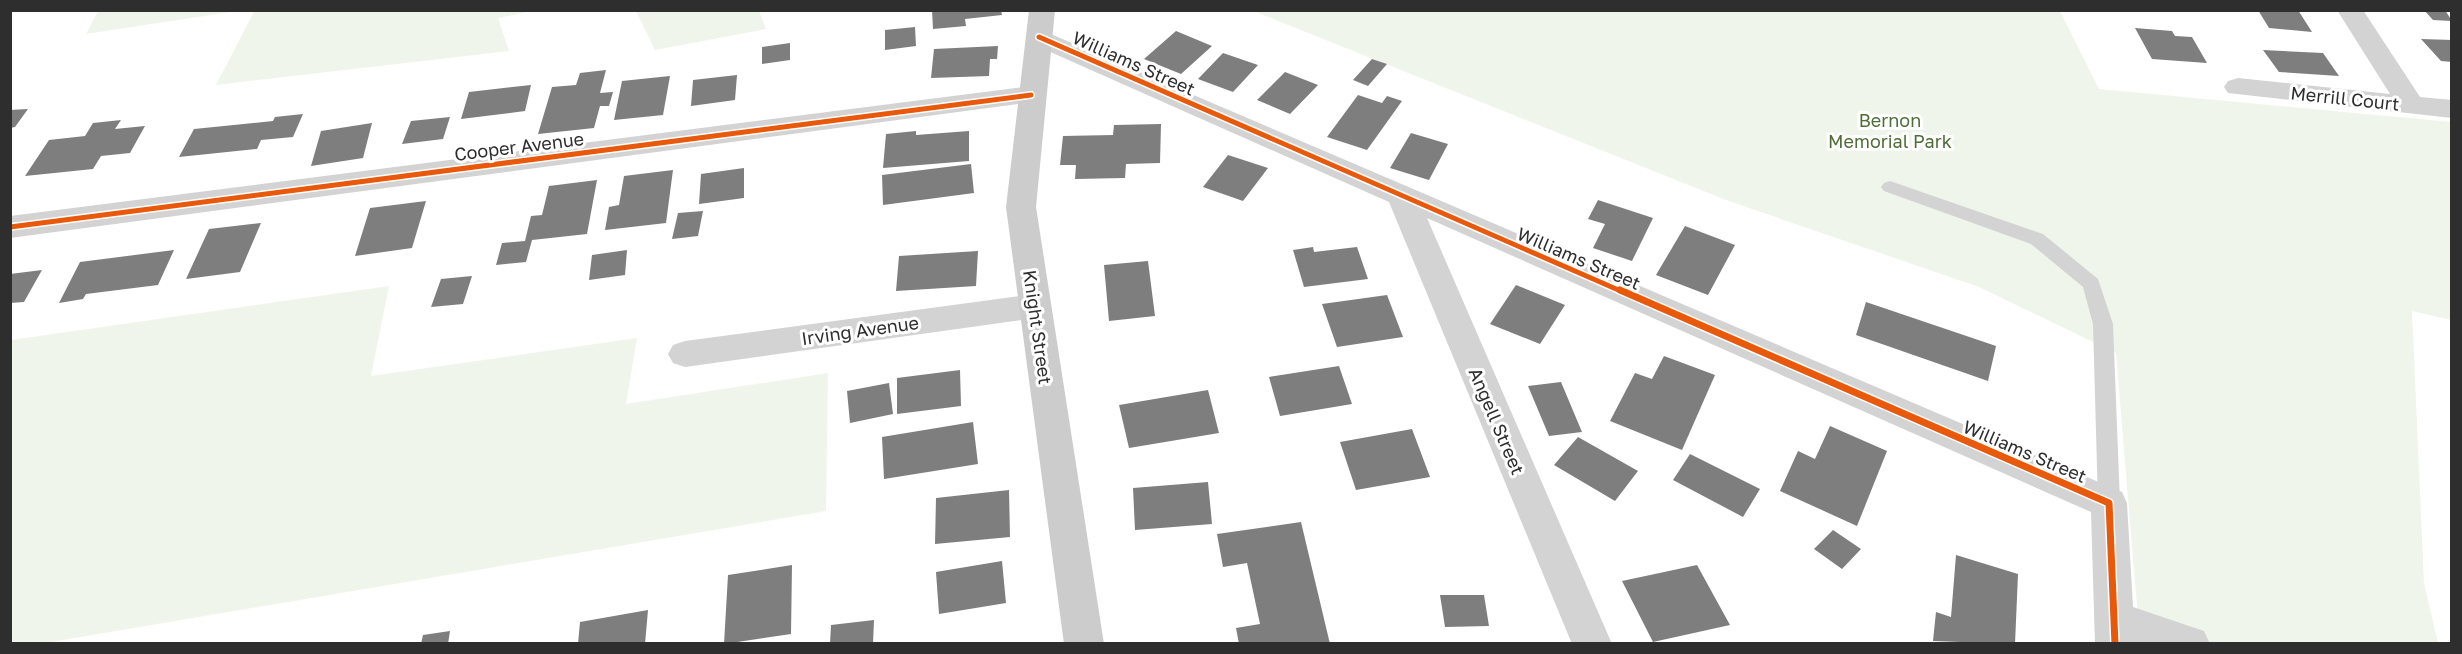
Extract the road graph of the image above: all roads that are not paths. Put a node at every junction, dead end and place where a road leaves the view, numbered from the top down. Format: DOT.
graph roads {
  1 [pos="2350,10"];
  2 [pos="1041,24"];
  3 [pos="2238,87"];
  4 [pos="1031,95"];
  5 [pos="2411,104"];
  6 [pos="2451,109"];
  7 [pos="1890,188"];
  8 [pos="1403,198"];
  9 [pos="10,227"];
  10 [pos="1035,306"];
  11 [pos="685,354"];
  12 [pos="2109,503"];
  13 [pos="2115,631"];
  14 [pos="1084,644"];
  15 [pos="1592,644"];
  16 [pos="2190,644"];
  1 -- 5 [label="street"];
  2 -- 4 [label="street, Knight Street"];
  2 -- 8 [label="street, Williams Street"];
  3 -- 5 [label="street, Merrill Court"];
  4 -- 9 [label="street, Cooper Avenue"];
  4 -- 10 [label="street, Knight Street"];
  5 -- 6 [label="street, Merrill Court"];
  7 -- 12 [label="lane"];
  8 -- 12 [label="street, Williams Street"];
  8 -- 15 [label="street, Angell Street"];
  10 -- 11 [label="street, Irving Avenue"];
  10 -- 14 [label="street, Knight Street"];
  12 -- 13 [label="street"];
  13 -- 16 [label="street"];
}
